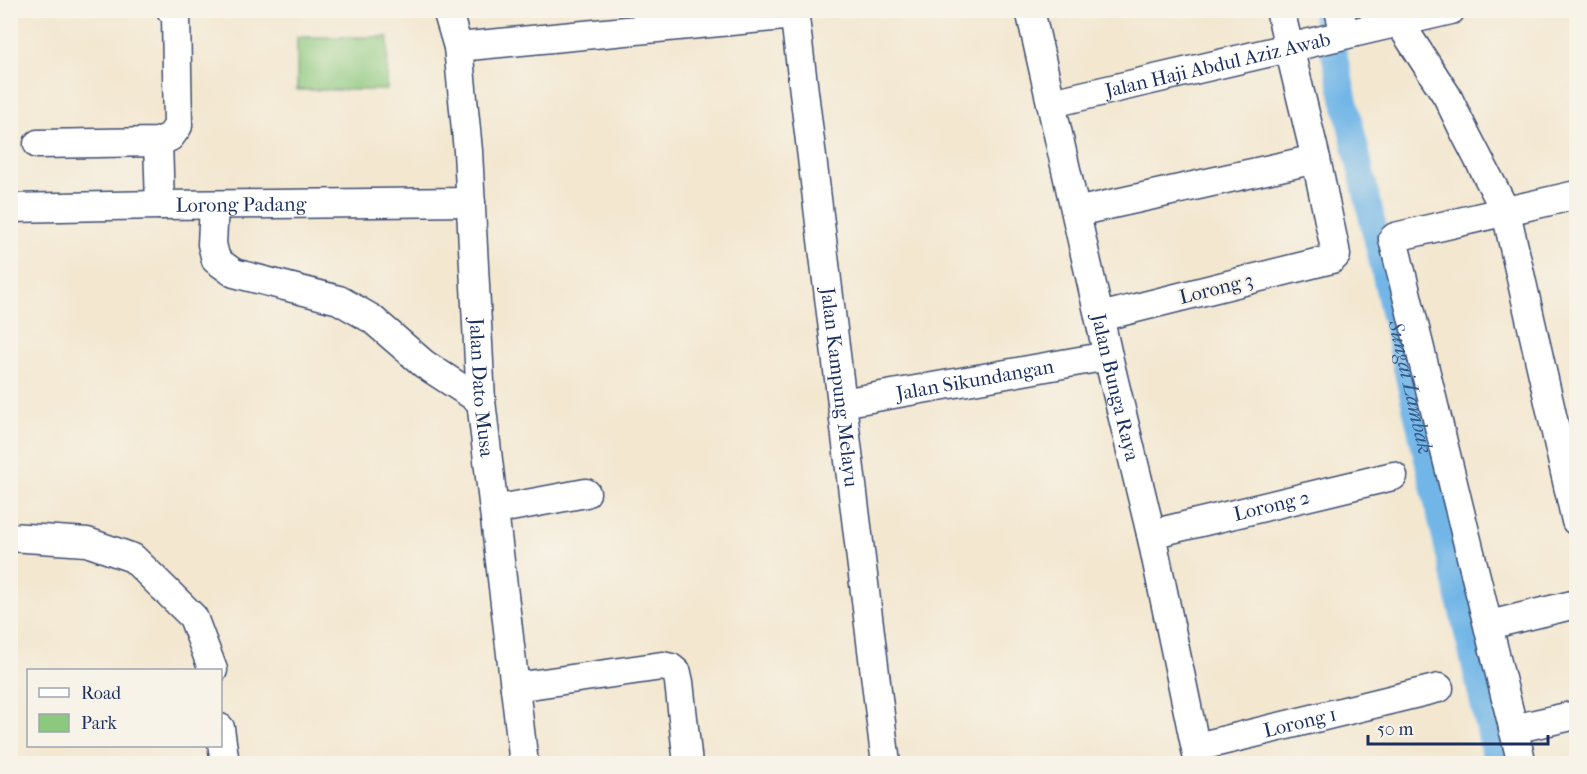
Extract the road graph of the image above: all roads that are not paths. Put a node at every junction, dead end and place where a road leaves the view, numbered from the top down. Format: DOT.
graph roads {
  1 [pos="171,10"];
  2 [pos="447,10"];
  3 [pos="1030,10"];
  4 [pos="1280,10"];
  5 [pos="1451,10"];
  6 [pos="794,13"];
  7 [pos="1399,22"];
  8 [pos="1335,31"];
  9 [pos="458,47"];
  10 [pos="1289,48"];
  11 [pos="1052,103"];
  12 [pos="158,142"];
  13 [pos="38,144"];
  14 [pos="1316,159"];
  15 [pos="1576,195"];
  16 [pos="471,202"];
  17 [pos="160,205"];
  18 [pos="214,205"];
  19 [pos="10,208"];
  20 [pos="1076,212"];
  21 [pos="1506,212"];
  22 [pos="1100,317"];
  23 [pos="1108,356"];
  24 [pos="481,401"];
  25 [pos="842,403"];
  26 [pos="1393,476"];
  27 [pos="586,493"];
  28 [pos="494,510"];
  29 [pos="1576,520"];
  30 [pos="1151,534"];
  31 [pos="10,537"];
  32 [pos="1576,604"];
  33 [pos="1489,625"];
  34 [pos="213,669"];
  35 [pos="515,687"];
  36 [pos="1439,688"];
  37 [pos="1576,715"];
  38 [pos="1513,729"];
  39 [pos="222,742"];
  40 [pos="1198,755"];
  41 [pos="225,764"];
  42 [pos="524,764"];
  43 [pos="688,764"];
  44 [pos="886,764"];
  45 [pos="1522,764"];
  1 -- 12 [label="street"];
  2 -- 9 [label="street, Jalan Dato Musa"];
  3 -- 11 [label="street, Jalan Bunga Raya"];
  4 -- 10 [label="street"];
  5 -- 7 [label="street, Jalan Haji Abdul Aziz Awab"];
  6 -- 9 [label="street"];
  6 -- 25 [label="street, Jalan Kampung Melayu"];
  7 -- 8 [label="street, Jalan Haji Abdul Aziz Awab"];
  7 -- 21 [label="street"];
  8 -- 10 [label="street, Jalan Haji Abdul Aziz Awab"];
  9 -- 16 [label="street, Jalan Dato Musa"];
  10 -- 11 [label="street, Jalan Haji Abdul Aziz Awab"];
  10 -- 14 [label="street"];
  11 -- 20 [label="street, Jalan Bunga Raya"];
  12 -- 13 [label="street"];
  12 -- 17 [label="street"];
  14 -- 20 [label="street"];
  14 -- 22 [label="street, Lorong 3"];
  15 -- 21 [label="street"];
  16 -- 18 [label="street, Lorong Padang"];
  16 -- 24 [label="street, Jalan Dato Musa"];
  17 -- 18 [label="street, Lorong Padang"];
  17 -- 19 [label="street, Lorong Padang"];
  18 -- 24 [label="street"];
  20 -- 22 [label="street, Jalan Bunga Raya"];
  21 -- 29 [label="street"];
  21 -- 33 [label="street"];
  22 -- 23 [label="street, Jalan Bunga Raya"];
  23 -- 25 [label="street, Jalan Sikundangan"];
  23 -- 30 [label="street, Jalan Bunga Raya"];
  24 -- 28 [label="street, Jalan Dato Musa"];
  25 -- 44 [label="street, Jalan Kampung Melayu"];
  26 -- 30 [label="street, Lorong 2"];
  27 -- 28 [label="street"];
  28 -- 35 [label="street, Jalan Dato Musa"];
  30 -- 40 [label="street, Jalan Bunga Raya"];
  31 -- 34 [label="street"];
  32 -- 33 [label="street"];
  33 -- 38 [label="street"];
  35 -- 42 [label="street, Jalan Dato Musa"];
  35 -- 43 [label="street"];
  36 -- 40 [label="street, Lorong 1"];
  37 -- 38 [label="street"];
  38 -- 45 [label="street"];
  39 -- 41 [label="street"];
}
